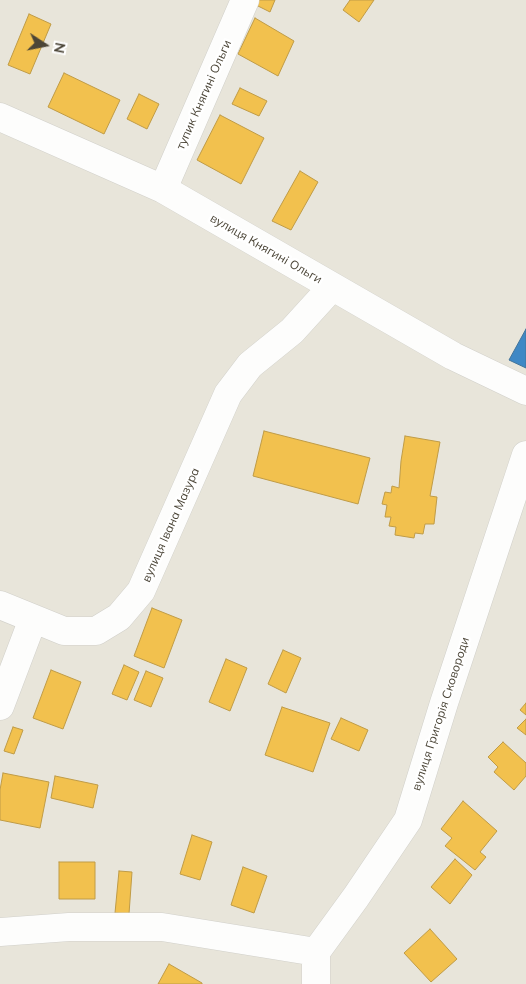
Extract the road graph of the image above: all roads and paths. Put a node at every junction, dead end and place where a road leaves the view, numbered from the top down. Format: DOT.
graph roads {
  1 [pos="245,0"];
  2 [pos="0,117"];
  3 [pos="163,189"];
  4 [pos="332,287"];
  5 [pos="526,392"];
  6 [pos="526,455"];
  7 [pos="0,605"];
  8 [pos="33,619"];
  9 [pos="0,706"];
  10 [pos="0,932"];
  11 [pos="316,952"];
  12 [pos="316,984"];
  1 -- 3 [label="street, тупик Княгині Ольги"];
  2 -- 3 [label="street, вулиця Княгині Ольги"];
  3 -- 4 [label="street, вулиця Княгині Ольги"];
  4 -- 5 [label="street, вулиця Княгині Ольги"];
  4 -- 8 [label="street, вулиця Івана Мазура"];
  6 -- 11 [label="street, вулиця Григорія Сковороди"];
  7 -- 8 [label="street, вулиця Івана Мазура"];
  8 -- 9 [label="street"];
  10 -- 11 [label="street"];
  11 -- 12 [label="street"];
}
